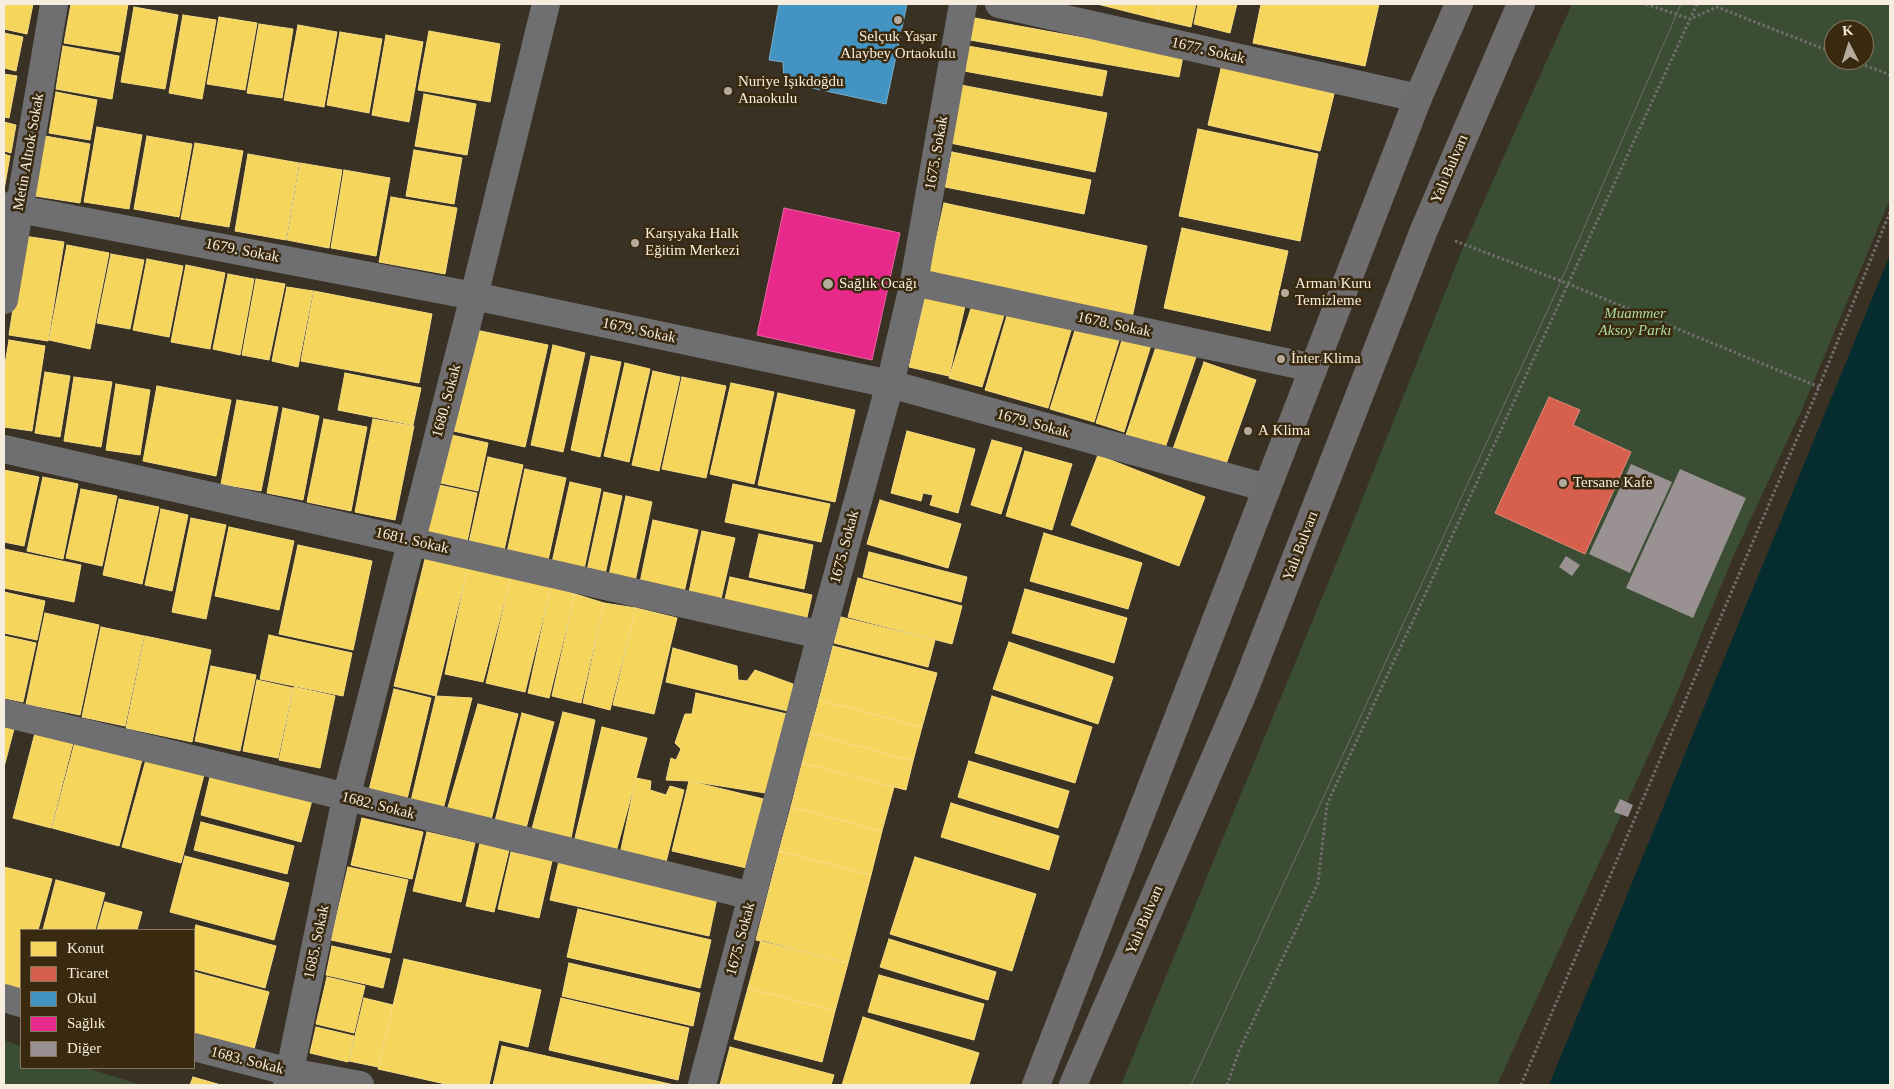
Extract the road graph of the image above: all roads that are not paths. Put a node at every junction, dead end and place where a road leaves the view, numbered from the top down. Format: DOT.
graph roads {
  1 [pos="54,4"];
  2 [pos="541,4"];
  3 [pos="963,4"];
  4 [pos="999,4"];
  5 [pos="1459,4"];
  6 [pos="1521,4"];
  7 [pos="1418,98"];
  8 [pos="12,207"];
  9 [pos="914,282"];
  10 [pos="474,296"];
  11 [pos="4,300"];
  12 [pos="1313,368"];
  13 [pos="890,384"];
  14 [pos="4,449"];
  15 [pos="1267,488"];
  16 [pos="410,541"];
  17 [pos="821,635"];
  18 [pos="4,714"];
  19 [pos="346,798"];
  20 [pos="752,896"];
  21 [pos="4,998"];
  22 [pos="20,1003"];
  23 [pos="195,1047"];
  24 [pos="288,1079"];
  25 [pos="360,1085"];
  26 [pos="702,1085"];
  27 [pos="1036,1085"];
  28 [pos="1074,1085"];
  1 -- 8 [label="street, Metin Altıok Sokak"];
  2 -- 10 [label="street, 1680. Sokak"];
  3 -- 9 [label="street, 1675. Sokak"];
  4 -- 7 [label="street, 1677. Sokak"];
  5 -- 7 [label="main road"];
  6 -- 28 [label="main road, Yalı Bulvarı"];
  7 -- 12 [label="main road"];
  8 -- 10 [label="street, 1679. Sokak"];
  8 -- 11 [label="street, Metin Altıok Sokak"];
  9 -- 12 [label="street, 1678. Sokak"];
  9 -- 13 [label="street, 1675. Sokak"];
  10 -- 13 [label="street, 1679. Sokak"];
  10 -- 16 [label="street, 1680. Sokak"];
  12 -- 15 [label="main road"];
  13 -- 15 [label="street, 1679. Sokak"];
  13 -- 17 [label="street, 1675. Sokak"];
  14 -- 16 [label="street, 1681. Sokak"];
  15 -- 27 [label="main road"];
  16 -- 17 [label="street, 1681. Sokak"];
  16 -- 19 [label="street, 1680. Sokak"];
  17 -- 20 [label="street, 1675. Sokak"];
  18 -- 19 [label="street, 1682. Sokak"];
  19 -- 20 [label="street, 1682. Sokak"];
  19 -- 24 [label="street, 1685. Sokak"];
  20 -- 26 [label="street, 1675. Sokak"];
  21 -- 22 [label="street"];
  23 -- 24 [label="street, 1683. Sokak"];
  24 -- 25 [label="street, 1683. Sokak"];
}
